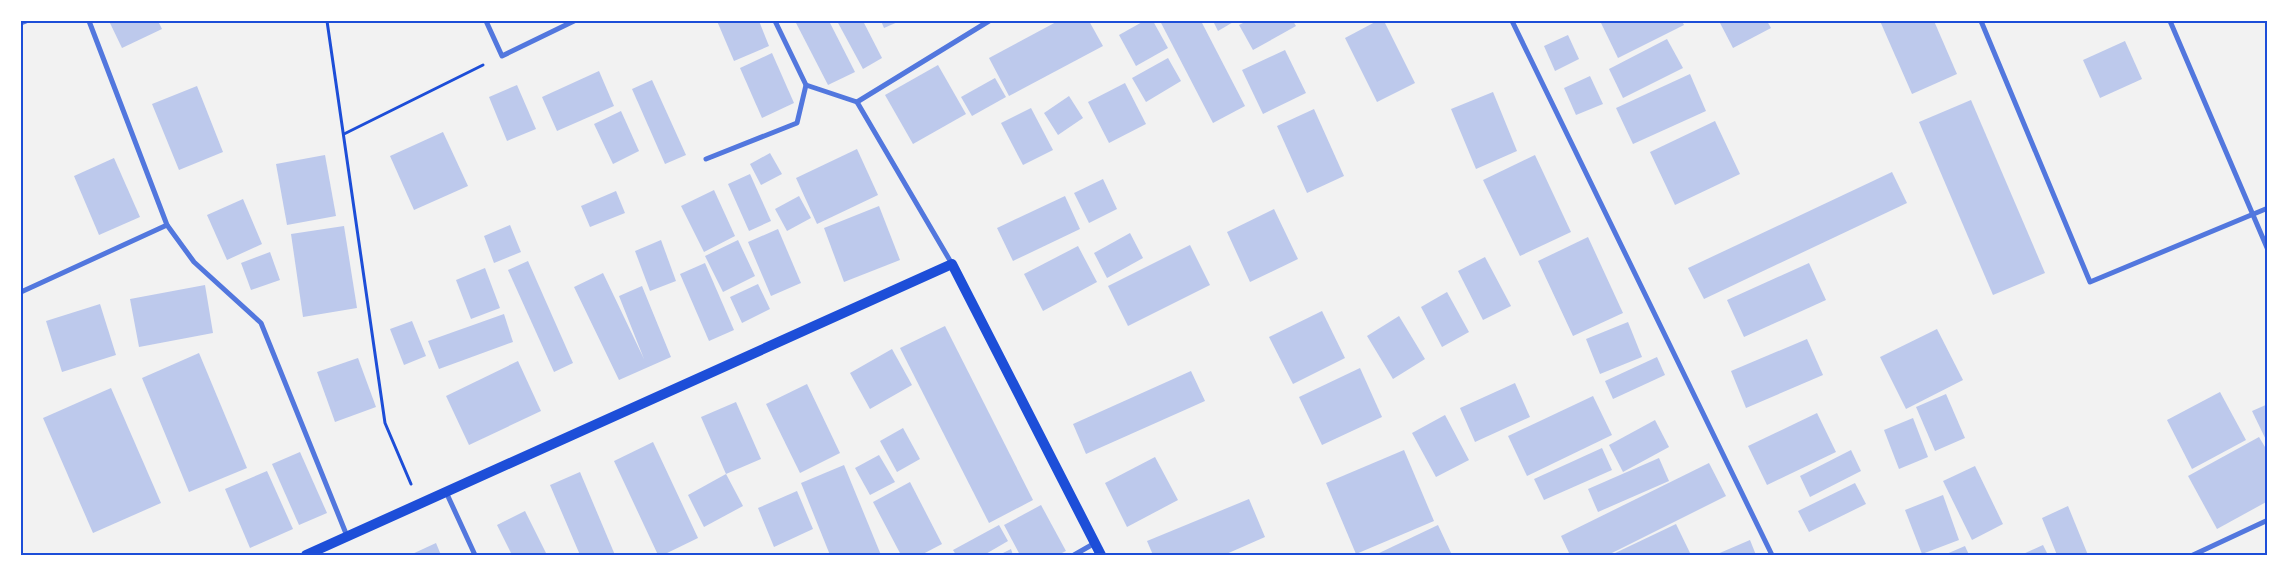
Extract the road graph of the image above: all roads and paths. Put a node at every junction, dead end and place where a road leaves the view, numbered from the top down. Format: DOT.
graph roads {
  1 [pos="26,21"];
  2 [pos="89,21"];
  3 [pos="327,21"];
  4 [pos="486,21"];
  5 [pos="574,21"];
  6 [pos="775,21"];
  7 [pos="989,21"];
  8 [pos="1512,21"];
  9 [pos="1981,21"];
  10 [pos="2170,21"];
  11 [pos="21,23"];
  12 [pos="502,56"];
  13 [pos="806,84"];
  14 [pos="858,102"];
  15 [pos="344,134"];
  16 [pos="706,159"];
  17 [pos="2268,208"];
  18 [pos="2252,216"];
  19 [pos="167,225"];
  20 [pos="2268,250"];
  21 [pos="952,264"];
  22 [pos="21,292"];
  23 [pos="446,492"];
  24 [pos="420,505"];
  25 [pos="2268,520"];
  26 [pos="347,536"];
  27 [pos="1095,543"];
  28 [pos="306,555"];
  29 [pos="475,555"];
  30 [pos="1074,555"];
  31 [pos="1101,555"];
  32 [pos="1772,555"];
  33 [pos="2193,555"];
  1 -- 11 [label="street"];
  2 -- 19 [label="street"];
  3 -- 15 [label="path"];
  4 -- 12 [label="street"];
  5 -- 12 [label="street"];
  6 -- 13 [label="street"];
  7 -- 14 [label="street"];
  8 -- 32 [label="street"];
  9 -- 18 [label="street"];
  10 -- 18 [label="street"];
  12 -- 15 [label="path"];
  13 -- 14 [label="street"];
  13 -- 16 [label="street"];
  14 -- 21 [label="street"];
  15 -- 24 [label="path"];
  17 -- 18 [label="street"];
  18 -- 20 [label="street"];
  19 -- 22 [label="street"];
  19 -- 26 [label="street"];
  21 -- 23 [label="main road"];
  21 -- 27 [label="main road"];
  23 -- 24 [label="main road"];
  23 -- 29 [label="street"];
  24 -- 26 [label="main road"];
  25 -- 33 [label="street"];
  26 -- 28 [label="main road"];
  27 -- 30 [label="street"];
  27 -- 31 [label="main road"];
}
